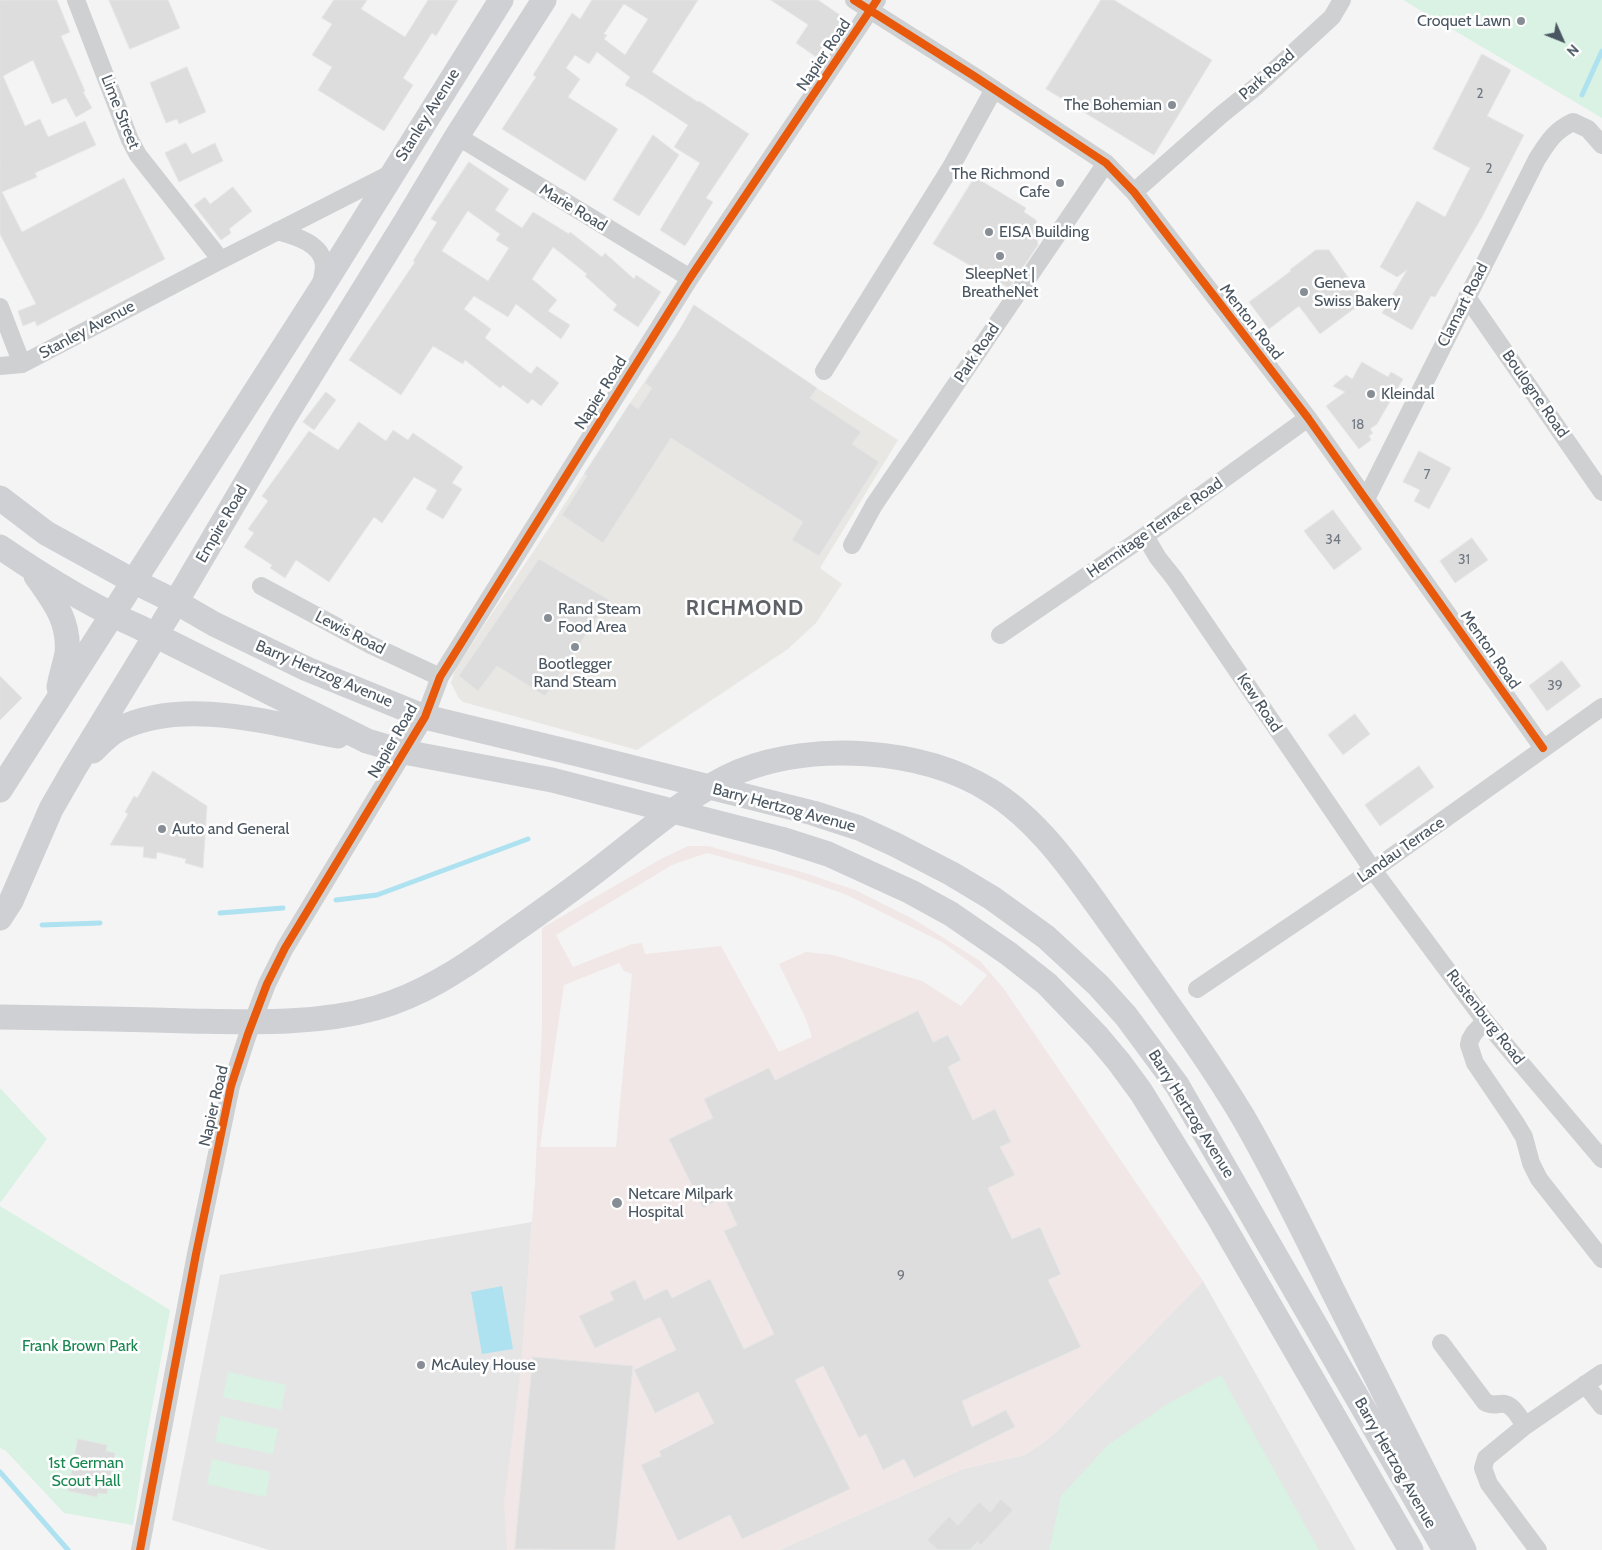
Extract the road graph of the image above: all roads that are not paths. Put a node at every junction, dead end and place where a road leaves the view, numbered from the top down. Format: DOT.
graph roads {
  1 [pos="76,0"];
  2 [pos="501,0"];
  3 [pos="544,0"];
  4 [pos="854,0"];
  5 [pos="1342,0"];
  6 [pos="874,5"];
  7 [pos="994,89"];
  8 [pos="457,136"];
  9 [pos="1602,145"];
  10 [pos="1106,164"];
  11 [pos="392,173"];
  12 [pos="1134,192"];
  13 [pos="278,230"];
  14 [pos="221,260"];
  15 [pos="690,278"];
  16 [pos="321,289"];
  17 [pos="1467,297"];
  18 [pos="0,307"];
  19 [pos="22,364"];
  20 [pos="0,366"];
  21 [pos="824,371"];
  22 [pos="1308,418"];
  23 [pos="1602,492"];
  24 [pos="0,498"];
  25 [pos="1366,499"];
  26 [pos="1145,536"];
  27 [pos="852,545"];
  28 [pos="0,547"];
  29 [pos="32,569"];
  30 [pos="133,580"];
  31 [pos="261,586"];
  32 [pos="176,602"];
  33 [pos="112,616"];
  34 [pos="1000,635"];
  35 [pos="156,636"];
  36 [pos="440,677"];
  37 [pos="55,704"];
  38 [pos="1602,706"];
  39 [pos="425,717"];
  40 [pos="367,742"];
  41 [pos="1543,748"];
  42 [pos="404,752"];
  43 [pos="74,769"];
  44 [pos="0,790"];
  45 [pos="1373,870"];
  46 [pos="0,918"];
  47 [pos="1198,989"];
  48 [pos="0,1017"];
  49 [pos="1486,1021"];
  50 [pos="1602,1159"];
  51 [pos="1602,1259"];
  52 [pos="1441,1343"];
  53 [pos="1602,1373"];
  54 [pos="1585,1384"];
  55 [pos="1602,1406"];
  56 [pos="1525,1426"];
  57 [pos="140,1550"];
  58 [pos="1411,1550"];
  59 [pos="1445,1550"];
  60 [pos="1464,1550"];
  61 [pos="1538,1550"];
  1 -- 14 [label="street, Lime Street"];
  2 -- 11 [label="main road, Stanley Avenue"];
  3 -- 8 [label="main road"];
  4 -- 6 [label="street, Menton Road"];
  5 -- 12 [label="street, Park Road"];
  6 -- 7 [label="street, Menton Road"];
  6 -- 15 [label="street, Napier Road"];
  7 -- 10 [label="street, Menton Road"];
  7 -- 21 [label="street"];
  8 -- 15 [label="street, Marie Road"];
  8 -- 32 [label="main road, Empire Road"];
  9 -- 17 [label="street, Clamart Road"];
  10 -- 12 [label="street, Menton Road"];
  10 -- 27 [label="street, Park Road"];
  11 -- 13 [label="street, Stanley Avenue"];
  11 -- 16 [label="main road"];
  12 -- 22 [label="street, Menton Road"];
  13 -- 14 [label="street, Stanley Avenue"];
  13 -- 16 [label="street"];
  14 -- 19 [label="street, Stanley Avenue"];
  15 -- 36 [label="street, Napier Road"];
  16 -- 30 [label="main road"];
  17 -- 23 [label="street, Boulogne Road"];
  17 -- 25 [label="street, Clamart Road"];
  18 -- 19 [label="street"];
  19 -- 20 [label="street, Stanley Avenue"];
  22 -- 25 [label="street, Menton Road"];
  22 -- 26 [label="street, Hermitage Terrace Road"];
  24 -- 30 [label="main road, Barry Hertzog Avenue"];
  25 -- 41 [label="street, Menton Road"];
  26 -- 34 [label="street, Hermitage Terrace Road"];
  26 -- 45 [label="street, Kew Road"];
  28 -- 29 [label="main road, Barry Hertzog Avenue"];
  29 -- 33 [label="main road, Barry Hertzog Avenue"];
  29 -- 37 [label="main road"];
  30 -- 32 [label="main road, Barry Hertzog Avenue"];
  30 -- 33 [label="main road"];
  31 -- 36 [label="street, Lewis Road"];
  32 -- 35 [label="main road, Empire Road"];
  32 -- 39 [label="main road, Barry Hertzog Avenue"];
  33 -- 35 [label="main road, Barry Hertzog Avenue"];
  33 -- 37 [label="main road"];
  35 -- 40 [label="main road, Barry Hertzog Avenue"];
  35 -- 43 [label="main road, Empire Road"];
  36 -- 39 [label="street, Napier Road"];
  37 -- 44 [label="main road"];
  38 -- 41 [label="street, Landau Terrace"];
  39 -- 42 [label="street, Napier Road"];
  39 -- 59 [label="main road, Barry Hertzog Avenue"];
  40 -- 42 [label="main road, Barry Hertzog Avenue"];
  40 -- 43 [label="main road"];
  41 -- 45 [label="street, Landau Terrace"];
  42 -- 57 [label="street, Napier Road"];
  42 -- 58 [label="main road, Barry Hertzog Avenue"];
  43 -- 46 [label="main road, Empire Road"];
  45 -- 47 [label="street, Landau Terrace"];
  45 -- 49 [label="street, Rustenburg Road"];
  48 -- 60 [label="main road"];
  49 -- 50 [label="street, Rustenburg Road"];
  49 -- 51 [label="street"];
  52 -- 56 [label="street"];
  53 -- 54 [label="street"];
  54 -- 55 [label="street"];
  54 -- 56 [label="street"];
  56 -- 61 [label="street"];
}
